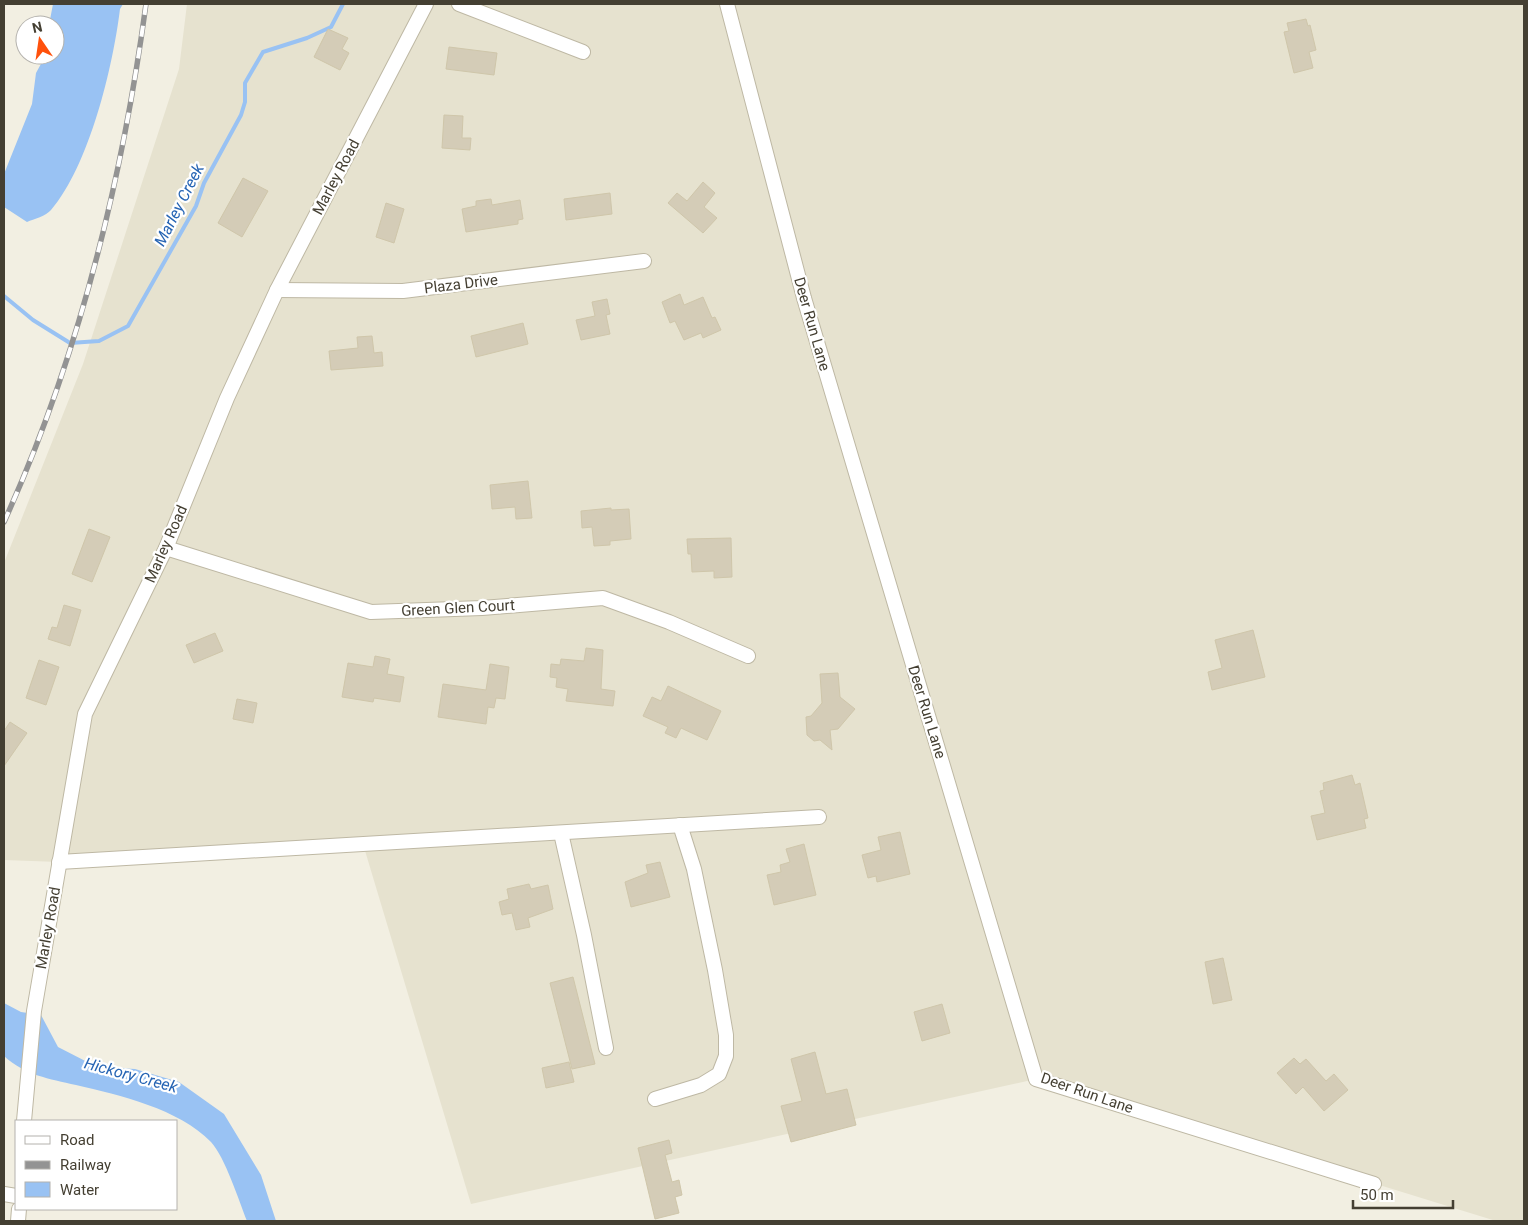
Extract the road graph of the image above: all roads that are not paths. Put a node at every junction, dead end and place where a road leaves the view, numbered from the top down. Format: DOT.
graph roads {
  1 [pos="426,4"];
  2 [pos="459,4"];
  3 [pos="727,4"];
  4 [pos="583,52"];
  5 [pos="644,261"];
  6 [pos="277,290"];
  7 [pos="166,548"];
  8 [pos="748,656"];
  9 [pos="818,818"];
  10 [pos="680,826"];
  11 [pos="561,833"];
  12 [pos="59,862"];
  13 [pos="606,1048"];
  14 [pos="655,1099"];
  15 [pos="24,1120"];
  16 [pos="1374,1184"];
  1 -- 6 [label="street, Marley Road"];
  2 -- 4 [label="street"];
  3 -- 16 [label="street, Deer Run Lane"];
  5 -- 6 [label="street, Plaza Drive"];
  6 -- 7 [label="street, Marley Road"];
  7 -- 8 [label="street, Green Glen Court"];
  7 -- 12 [label="street, Marley Road"];
  9 -- 10 [label="street"];
  10 -- 11 [label="street"];
  10 -- 14 [label="street"];
  11 -- 12 [label="street"];
  11 -- 13 [label="street"];
  12 -- 15 [label="street, Marley Road"];
}
